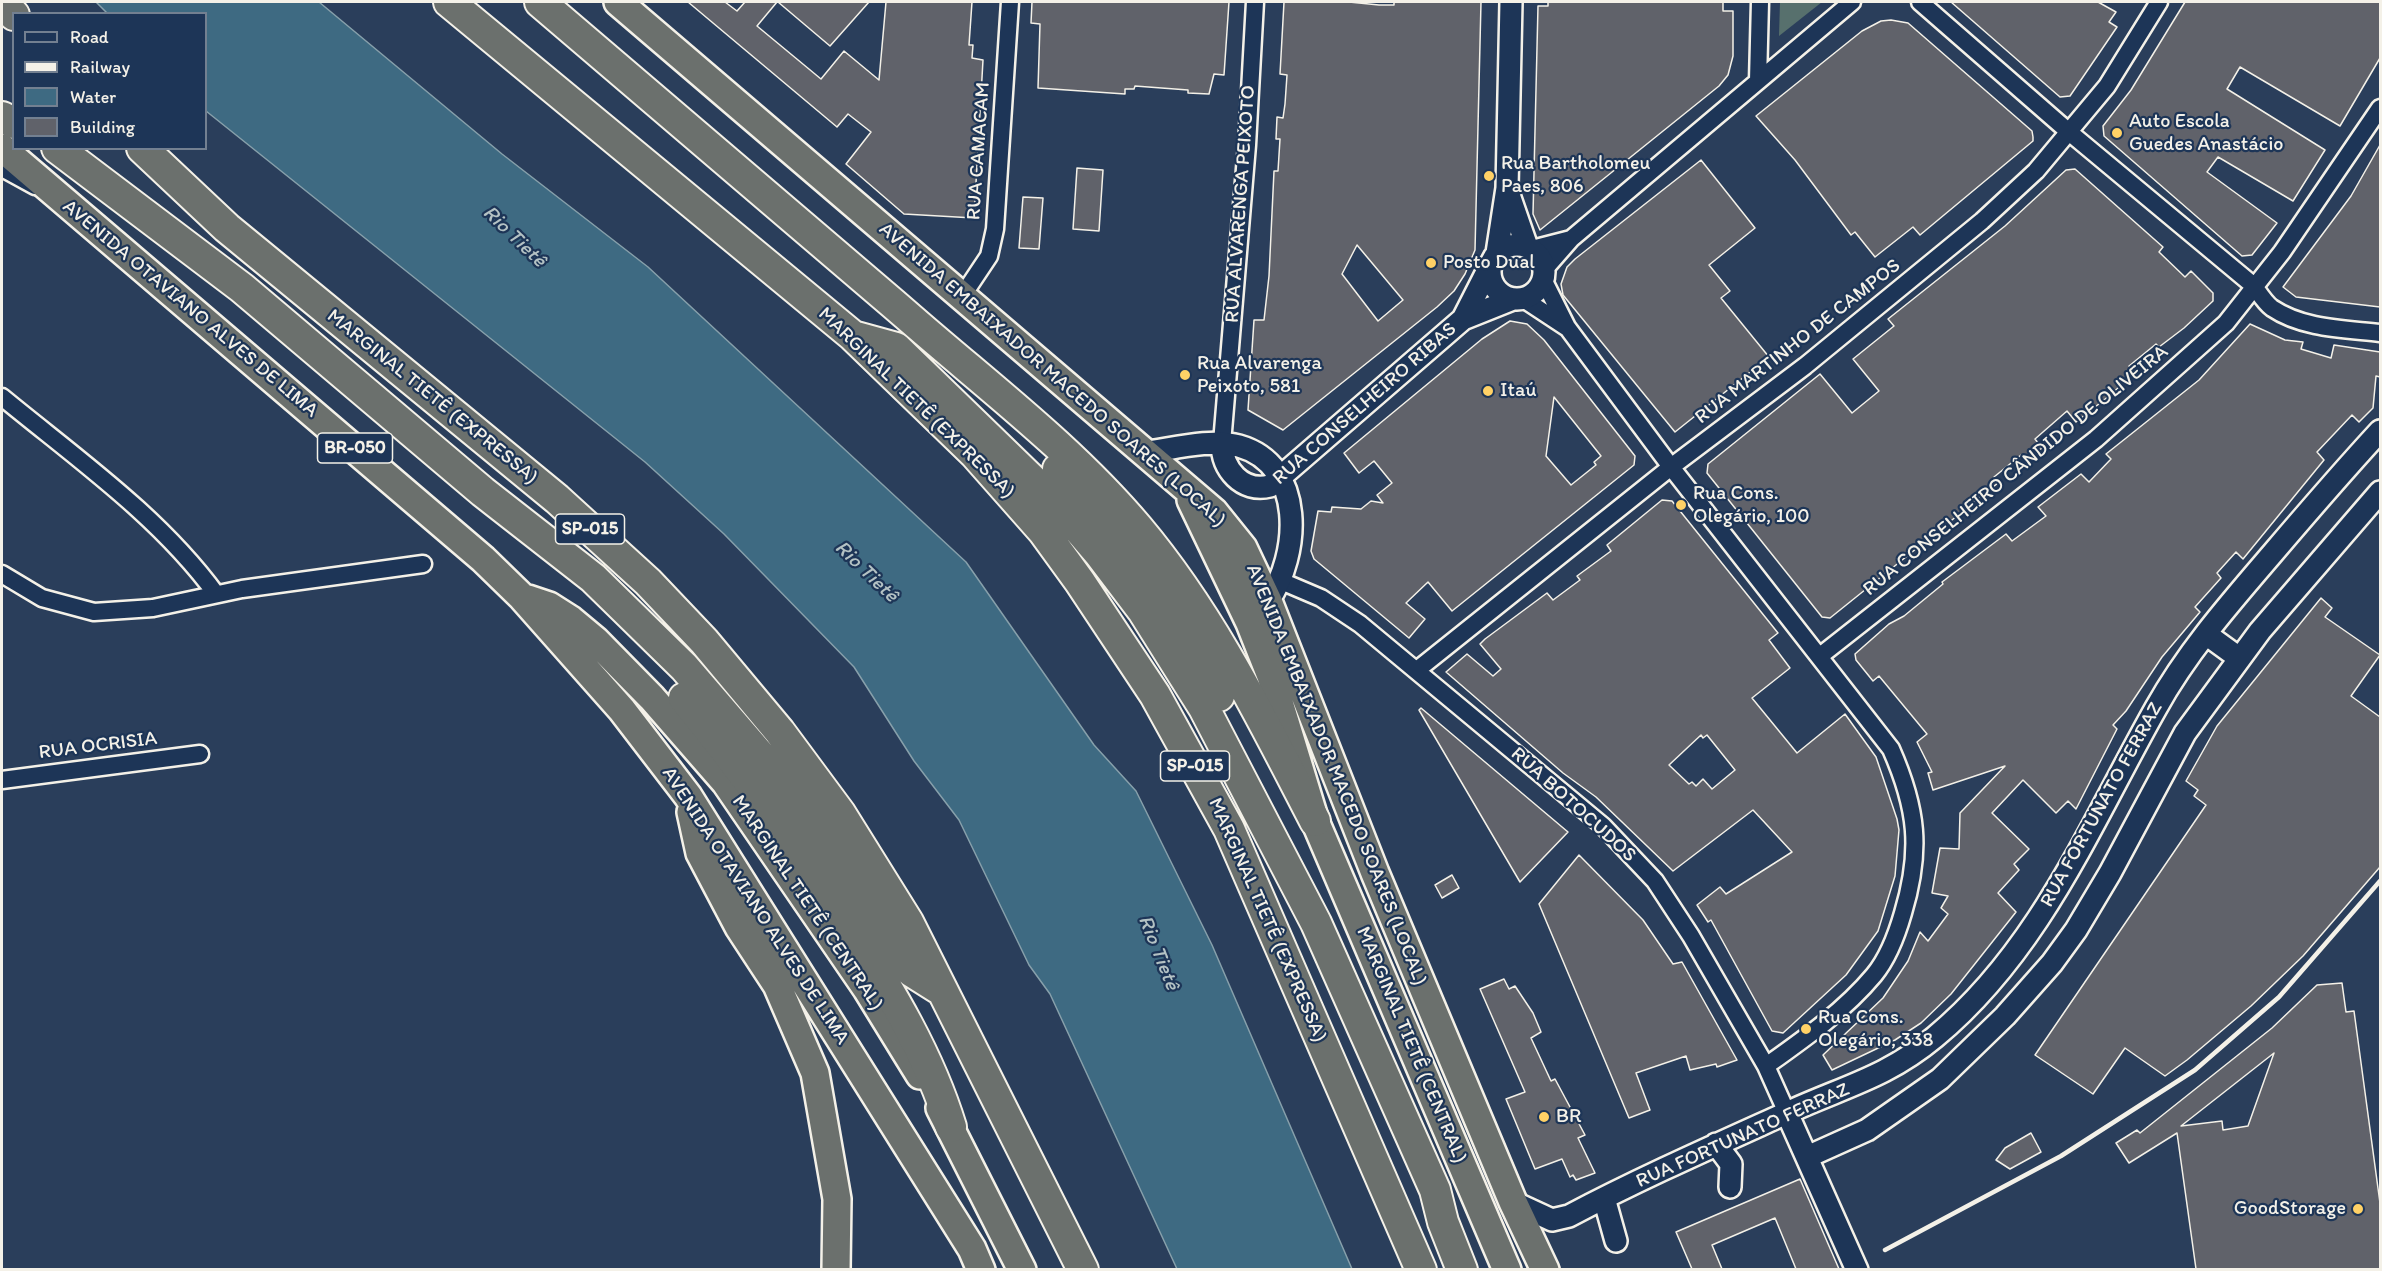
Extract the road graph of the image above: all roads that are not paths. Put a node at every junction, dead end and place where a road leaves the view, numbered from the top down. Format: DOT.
graph roads {
  1 [pos="449,2"];
  2 [pos="540,2"];
  3 [pos="618,2"];
  4 [pos="1010,2"];
  5 [pos="1255,2"];
  6 [pos="1511,2"];
  7 [pos="1760,2"];
  8 [pos="1852,2"];
  9 [pos="1920,2"];
  10 [pos="2159,2"];
  11 [pos="1758,81"];
  12 [pos="2380,108"];
  13 [pos="2069,132"];
  14 [pos="2,148"];
  15 [pos="60,150"];
  16 [pos="144,150"];
  17 [pos="2,168"];
  18 [pos="1507,188"];
  19 [pos="50,192"];
  20 [pos="1571,239"];
  21 [pos="1530,248"];
  22 [pos="1494,259"];
  23 [pos="1543,275"];
  24 [pos="2254,286"];
  25 [pos="963,295"];
  26 [pos="1518,298"];
  27 [pos="1463,319"];
  28 [pos="1567,327"];
  29 [pos="2380,333"];
  30 [pos="853,336"];
  31 [pos="2,397"];
  32 [pos="1014,409"];
  33 [pos="2380,431"];
  34 [pos="1222,442"];
  35 [pos="1143,453"];
  36 [pos="1671,467"];
  37 [pos="1281,478"];
  38 [pos="1186,490"];
  39 [pos="2380,492"];
  40 [pos="423,564"];
  41 [pos="2,574"];
  42 [pos="593,578"];
  43 [pos="1274,591"];
  44 [pos="216,594"];
  45 [pos="521,596"];
  46 [pos="2206,634"];
  47 [pos="1820,656"];
  48 [pos="2239,658"];
  49 [pos="1418,670"];
  50 [pos="200,754"];
  51 [pos="2,780"];
  52 [pos="688,796"];
  53 [pos="1315,821"];
  54 [pos="1316,923"];
  55 [pos="944,992"];
  56 [pos="1766,1066"];
  57 [pos="1787,1113"];
  58 [pos="951,1127"];
  59 [pos="1716,1144"];
  60 [pos="1807,1157"];
  61 [pos="1731,1187"];
  62 [pos="1435,1190"];
  63 [pos="1604,1198"];
  64 [pos="1513,1202"];
  65 [pos="1616,1241"];
  66 [pos="836,1269"];
  67 [pos="981,1269"];
  68 [pos="1022,1269"];
  69 [pos="1083,1269"];
  70 [pos="1421,1269"];
  71 [pos="1462,1269"];
  72 [pos="1478,1269"];
  73 [pos="1507,1269"];
  74 [pos="1545,1269"];
  75 [pos="1857,1269"];
  1 -- 30 [label="highway, MARGINAL TIETÊ (EXPRESSA) / SP-015"];
  2 -- 32 [label="highway"];
  3 -- 25 [label="highway, AVENIDA EMBAIXADOR MACEDO SOARES (LOCAL)"];
  4 -- 25 [label="street, RUA CAMACAM"];
  5 -- 34 [label="street, RUA ALVARENGA PEIXOTO"];
  6 -- 18 [label="street"];
  7 -- 11 [label="street"];
  8 -- 11 [label="street"];
  9 -- 13 [label="street"];
  10 -- 13 [label="street, RUA MARTINHO DE CAMPOS"];
  11 -- 20 [label="street"];
  12 -- 24 [label="street, RUA CONSELHEIRO CÂNDIDO DE OLIVEIRA"];
  13 -- 24 [label="street"];
  13 -- 36 [label="street, RUA MARTINHO DE CAMPOS"];
  14 -- 19 [label="highway, AVENIDA OTAVIANO ALVES DE LIMA / BR-050"];
  15 -- 42 [label="highway"];
  16 -- 55 [label="highway, MARGINAL TIETÊ (EXPRESSA) / SP-015"];
  17 -- 19 [label="street"];
  18 -- 21 [label="street"];
  18 -- 22 [label="street"];
  19 -- 45 [label="highway, AVENIDA OTAVIANO ALVES DE LIMA / BR-050"];
  20 -- 21 [label="street"];
  20 -- 23 [label="street"];
  21 -- 22 [label="street"];
  21 -- 23 [label="street"];
  22 -- 26 [label="street"];
  22 -- 27 [label="street, RUA CONSELHEIRO RIBAS"];
  23 -- 26 [label="street"];
  23 -- 28 [label="street"];
  24 -- 29 [label="street"];
  24 -- 47 [label="street, RUA CONSELHEIRO CÂNDIDO DE OLIVEIRA"];
  25 -- 35 [label="highway, AVENIDA EMBAIXADOR MACEDO SOARES (LOCAL)"];
  26 -- 27 [label="street, RUA CONSELHEIRO RIBAS"];
  26 -- 28 [label="street"];
  27 -- 37 [label="street, RUA CONSELHEIRO RIBAS"];
  28 -- 36 [label="street"];
  30 -- 54 [label="highway"];
  30 -- 70 [label="highway, MARGINAL TIETÊ (EXPRESSA) / SP-015"];
  31 -- 44 [label="street"];
  32 -- 53 [label="highway"];
  32 -- 54 [label="highway"];
  33 -- 46 [label="street, RUA FORTUNATO FERRAZ"];
  34 -- 35 [label="street"];
  34 -- 37 [label="street"];
  34 -- 37 [label="street, RUA CONSELHEIRO RIBAS"];
  35 -- 38 [label="highway, AVENIDA EMBAIXADOR MACEDO SOARES (LOCAL)"];
  36 -- 47 [label="street"];
  36 -- 49 [label="street, RUA MARTINHO DE CAMPOS"];
  37 -- 43 [label="street"];
  38 -- 43 [label="highway, AVENIDA EMBAIXADOR MACEDO SOARES (LOCAL)"];
  38 -- 53 [label="highway, MARGINAL TIETÊ (CENTRAL)"];
  39 -- 48 [label="street, RUA FORTUNATO FERRAZ"];
  40 -- 44 [label="street"];
  41 -- 44 [label="street"];
  42 -- 55 [label="highway"];
  42 -- 58 [label="highway"];
  43 -- 49 [label="street, RUA BOTOCUDOS"];
  43 -- 64 [label="highway, AVENIDA EMBAIXADOR MACEDO SOARES (LOCAL)"];
  45 -- 52 [label="highway, AVENIDA OTAVIANO ALVES DE LIMA / BR-050"];
  45 -- 58 [label="highway, MARGINAL TIETÊ (CENTRAL)"];
  46 -- 48 [label="street"];
  46 -- 57 [label="street, RUA FORTUNATO FERRAZ"];
  47 -- 56 [label="street"];
  48 -- 60 [label="street, RUA FORTUNATO FERRAZ"];
  49 -- 56 [label="street, RUA BOTOCUDOS"];
  50 -- 51 [label="street, RUA OCRISIA"];
  52 -- 66 [label="highway"];
  52 -- 67 [label="highway, AVENIDA OTAVIANO ALVES DE LIMA"];
  53 -- 73 [label="highway, MARGINAL TIETÊ (CENTRAL)"];
  54 -- 62 [label="highway"];
  55 -- 69 [label="highway, MARGINAL TIETÊ (EXPRESSA) / SP-015"];
  56 -- 57 [label="street, RUA BOTOCUDOS"];
  57 -- 59 [label="street, RUA FORTUNATO FERRAZ"];
  57 -- 60 [label="street, RUA BOTOCUDOS"];
  58 -- 68 [label="highway, MARGINAL TIETÊ (CENTRAL)"];
  59 -- 61 [label="street"];
  59 -- 63 [label="street, RUA FORTUNATO FERRAZ"];
  60 -- 75 [label="street, RUA BOTOCUDOS"];
  62 -- 71 [label="highway"];
  62 -- 72 [label="highway"];
  63 -- 64 [label="street, RUA FORTUNATO FERRAZ"];
  63 -- 65 [label="street"];
  64 -- 74 [label="highway, AVENIDA EMBAIXADOR MACEDO SOARES (LOCAL)"];
}
